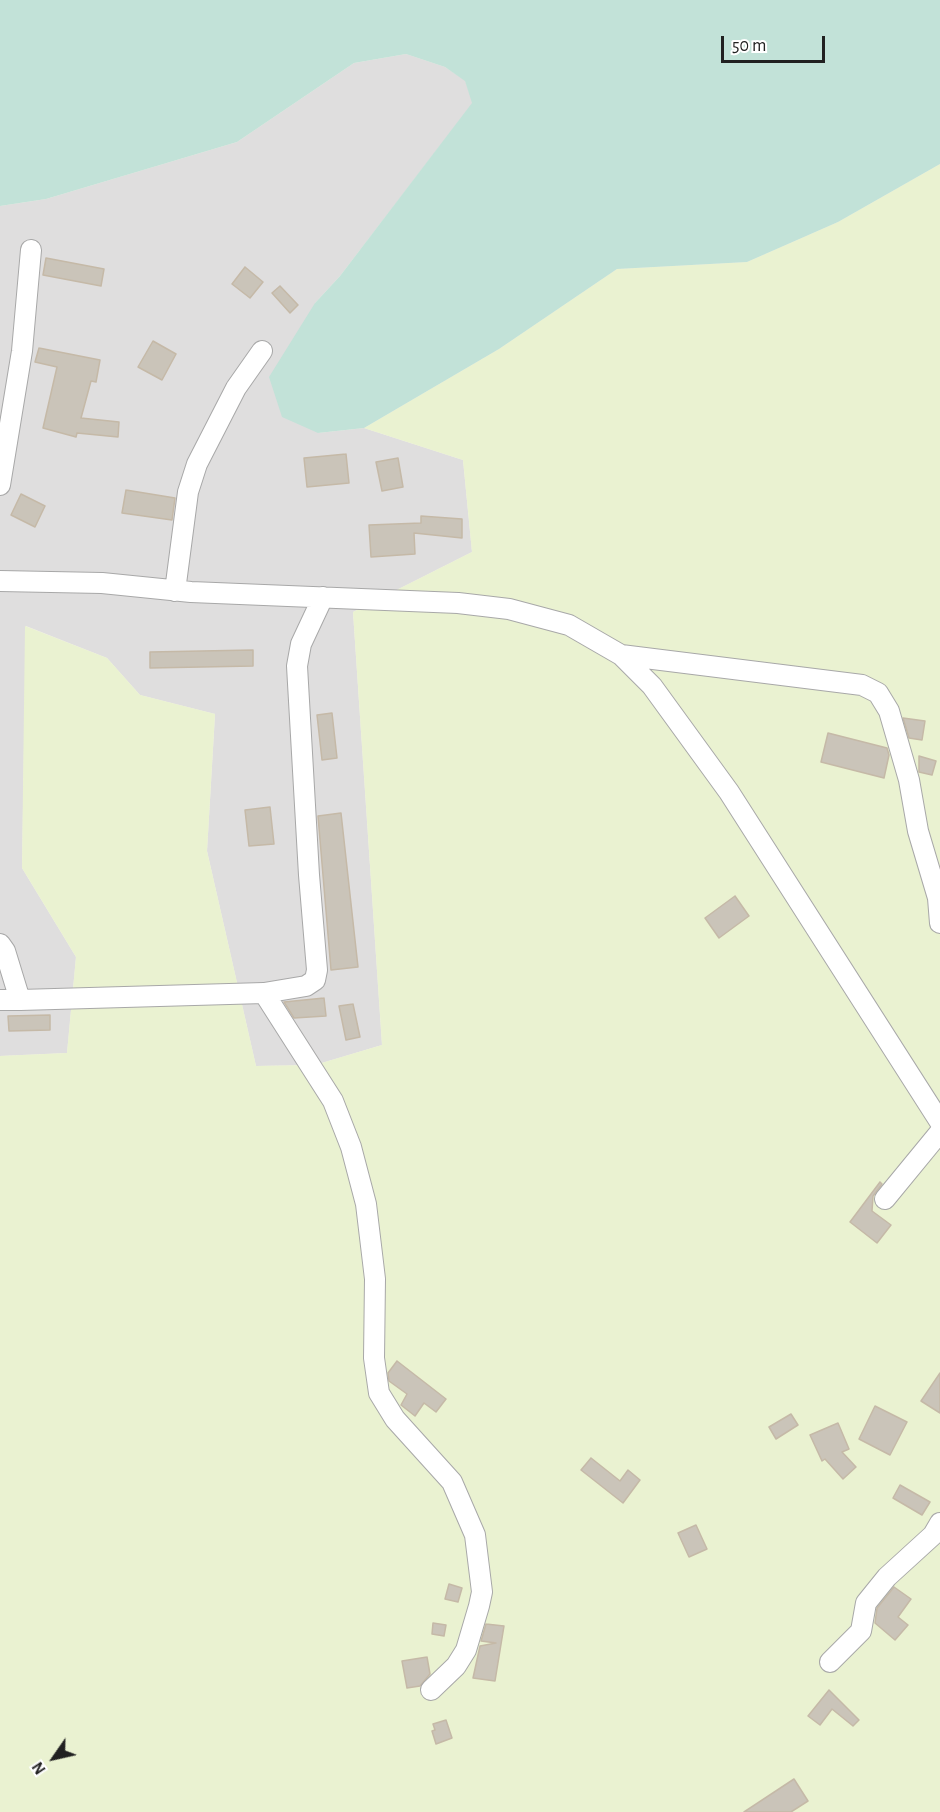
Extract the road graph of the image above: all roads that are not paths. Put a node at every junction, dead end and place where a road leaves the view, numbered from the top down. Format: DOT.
graph roads {
  1 [pos="31,250"];
  2 [pos="262,351"];
  3 [pos="0,485"];
  4 [pos="0,581"];
  5 [pos="175,591"];
  6 [pos="323,597"];
  7 [pos="621,655"];
  8 [pos="940,923"];
  9 [pos="0,944"];
  10 [pos="264,993"];
  11 [pos="0,1000"];
  12 [pos="20,1000"];
  13 [pos="940,1122"];
  14 [pos="940,1132"];
  15 [pos="885,1199"];
  16 [pos="940,1523"];
  17 [pos="830,1662"];
  18 [pos="431,1690"];
  1 -- 3 [label="street"];
  2 -- 5 [label="street"];
  4 -- 5 [label="street"];
  5 -- 6 [label="street"];
  6 -- 7 [label="street"];
  6 -- 10 [label="street"];
  7 -- 8 [label="street"];
  7 -- 13 [label="street"];
  9 -- 12 [label="street"];
  10 -- 12 [label="street"];
  10 -- 18 [label="street"];
  11 -- 12 [label="street"];
  14 -- 15 [label="street"];
  16 -- 17 [label="street"];
}
